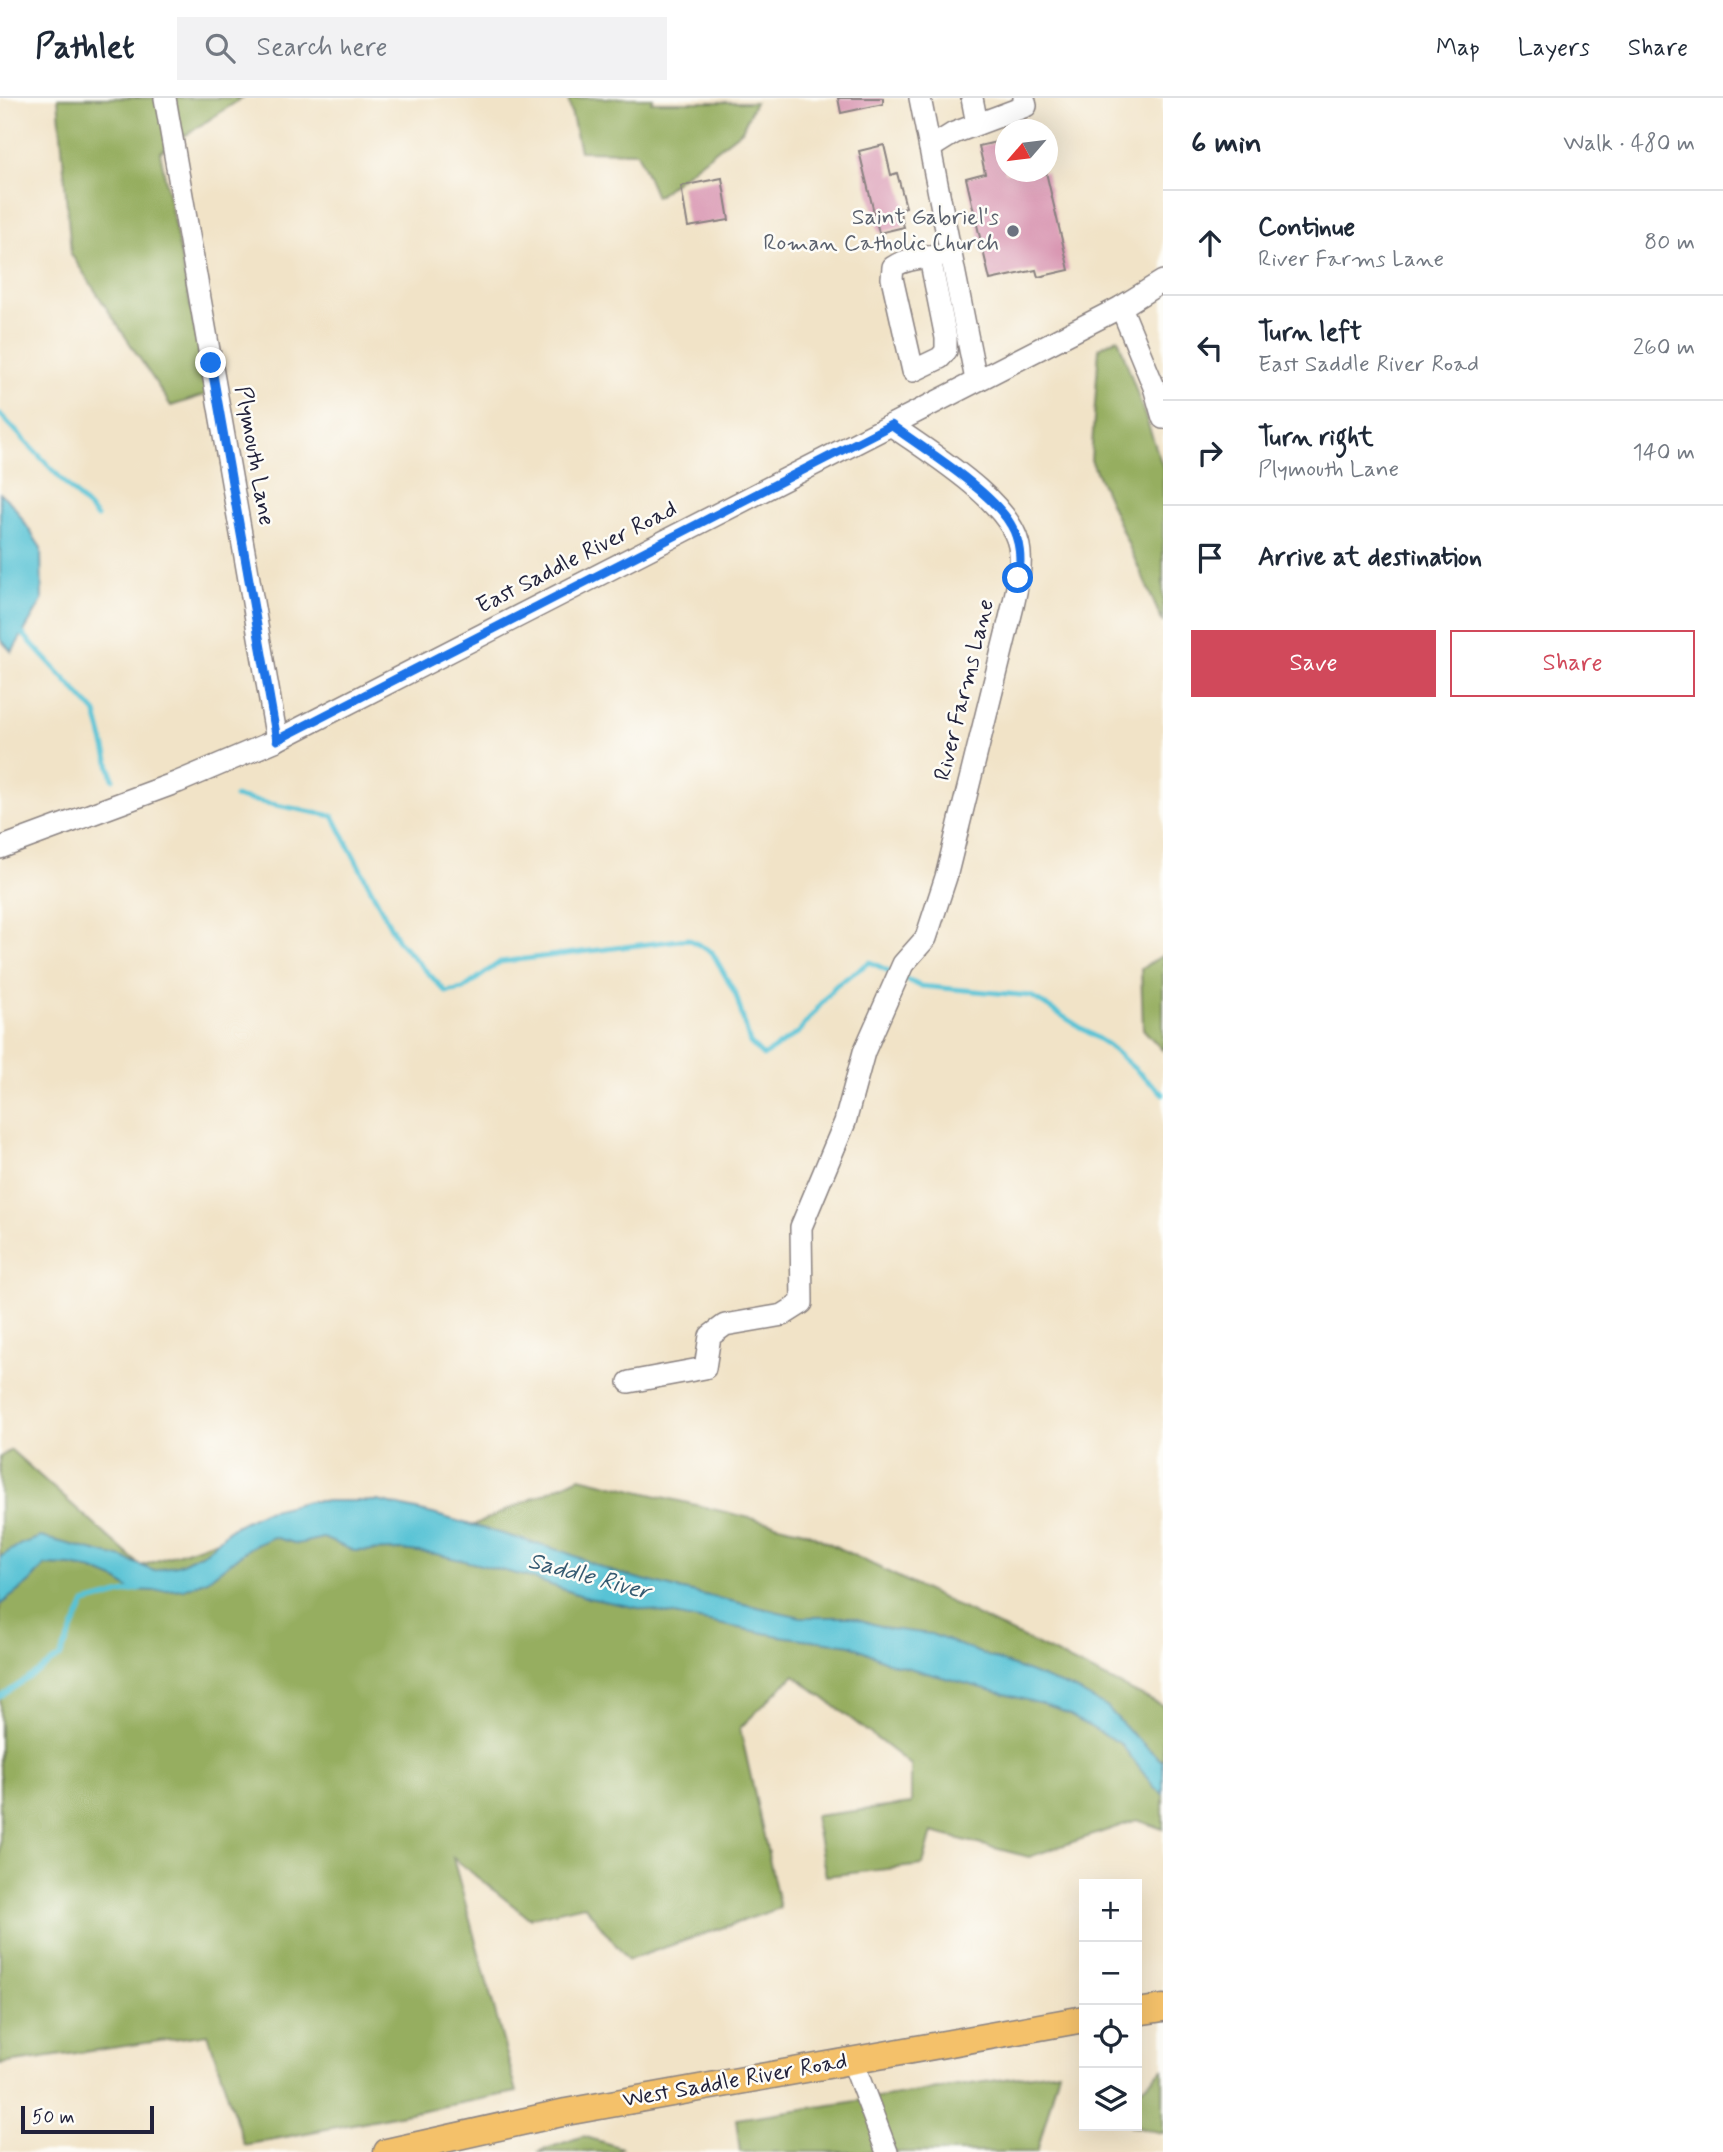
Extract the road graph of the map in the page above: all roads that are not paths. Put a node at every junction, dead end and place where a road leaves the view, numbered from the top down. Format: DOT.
graph roads {
  1 [pos="165,98"];
  2 [pos="920,98"];
  3 [pos="972,98"];
  4 [pos="1024,98"];
  5 [pos="977,124"];
  6 [pos="930,148"];
  7 [pos="941,256"];
  8 [pos="1163,281"];
  9 [pos="950,304"];
  10 [pos="1121,307"];
  11 [pos="976,380"];
  12 [pos="1163,418"];
  13 [pos="891,425"];
  14 [pos="277,740"];
  15 [pos="0,848"];
  16 [pos="629,1382"];
  17 [pos="1163,2008"];
  18 [pos="1142,2011"];
  19 [pos="1079,2020"];
  20 [pos="852,2060"];
  21 [pos="387,2152"];
  22 [pos="887,2152"];
  1 -- 14 [label="street, Plymouth Lane"];
  2 -- 6 [label="street"];
  3 -- 5 [label="street"];
  4 -- 5 [label="street"];
  5 -- 6 [label="street"];
  6 -- 7 [label="street"];
  7 -- 9 [label="street"];
  7 -- 9 [label="street"];
  8 -- 10 [label="street, East Saddle River Road"];
  9 -- 11 [label="street"];
  10 -- 11 [label="street, East Saddle River Road"];
  10 -- 12 [label="street"];
  11 -- 13 [label="street, East Saddle River Road"];
  13 -- 14 [label="street, East Saddle River Road"];
  13 -- 16 [label="street, River Farms Lane"];
  14 -- 15 [label="street, East Saddle River Road"];
  17 -- 18 [label="main road"];
  19 -- 20 [label="main road, West Saddle River Road"];
  20 -- 21 [label="main road, West Saddle River Road"];
  20 -- 22 [label="street"];
}
